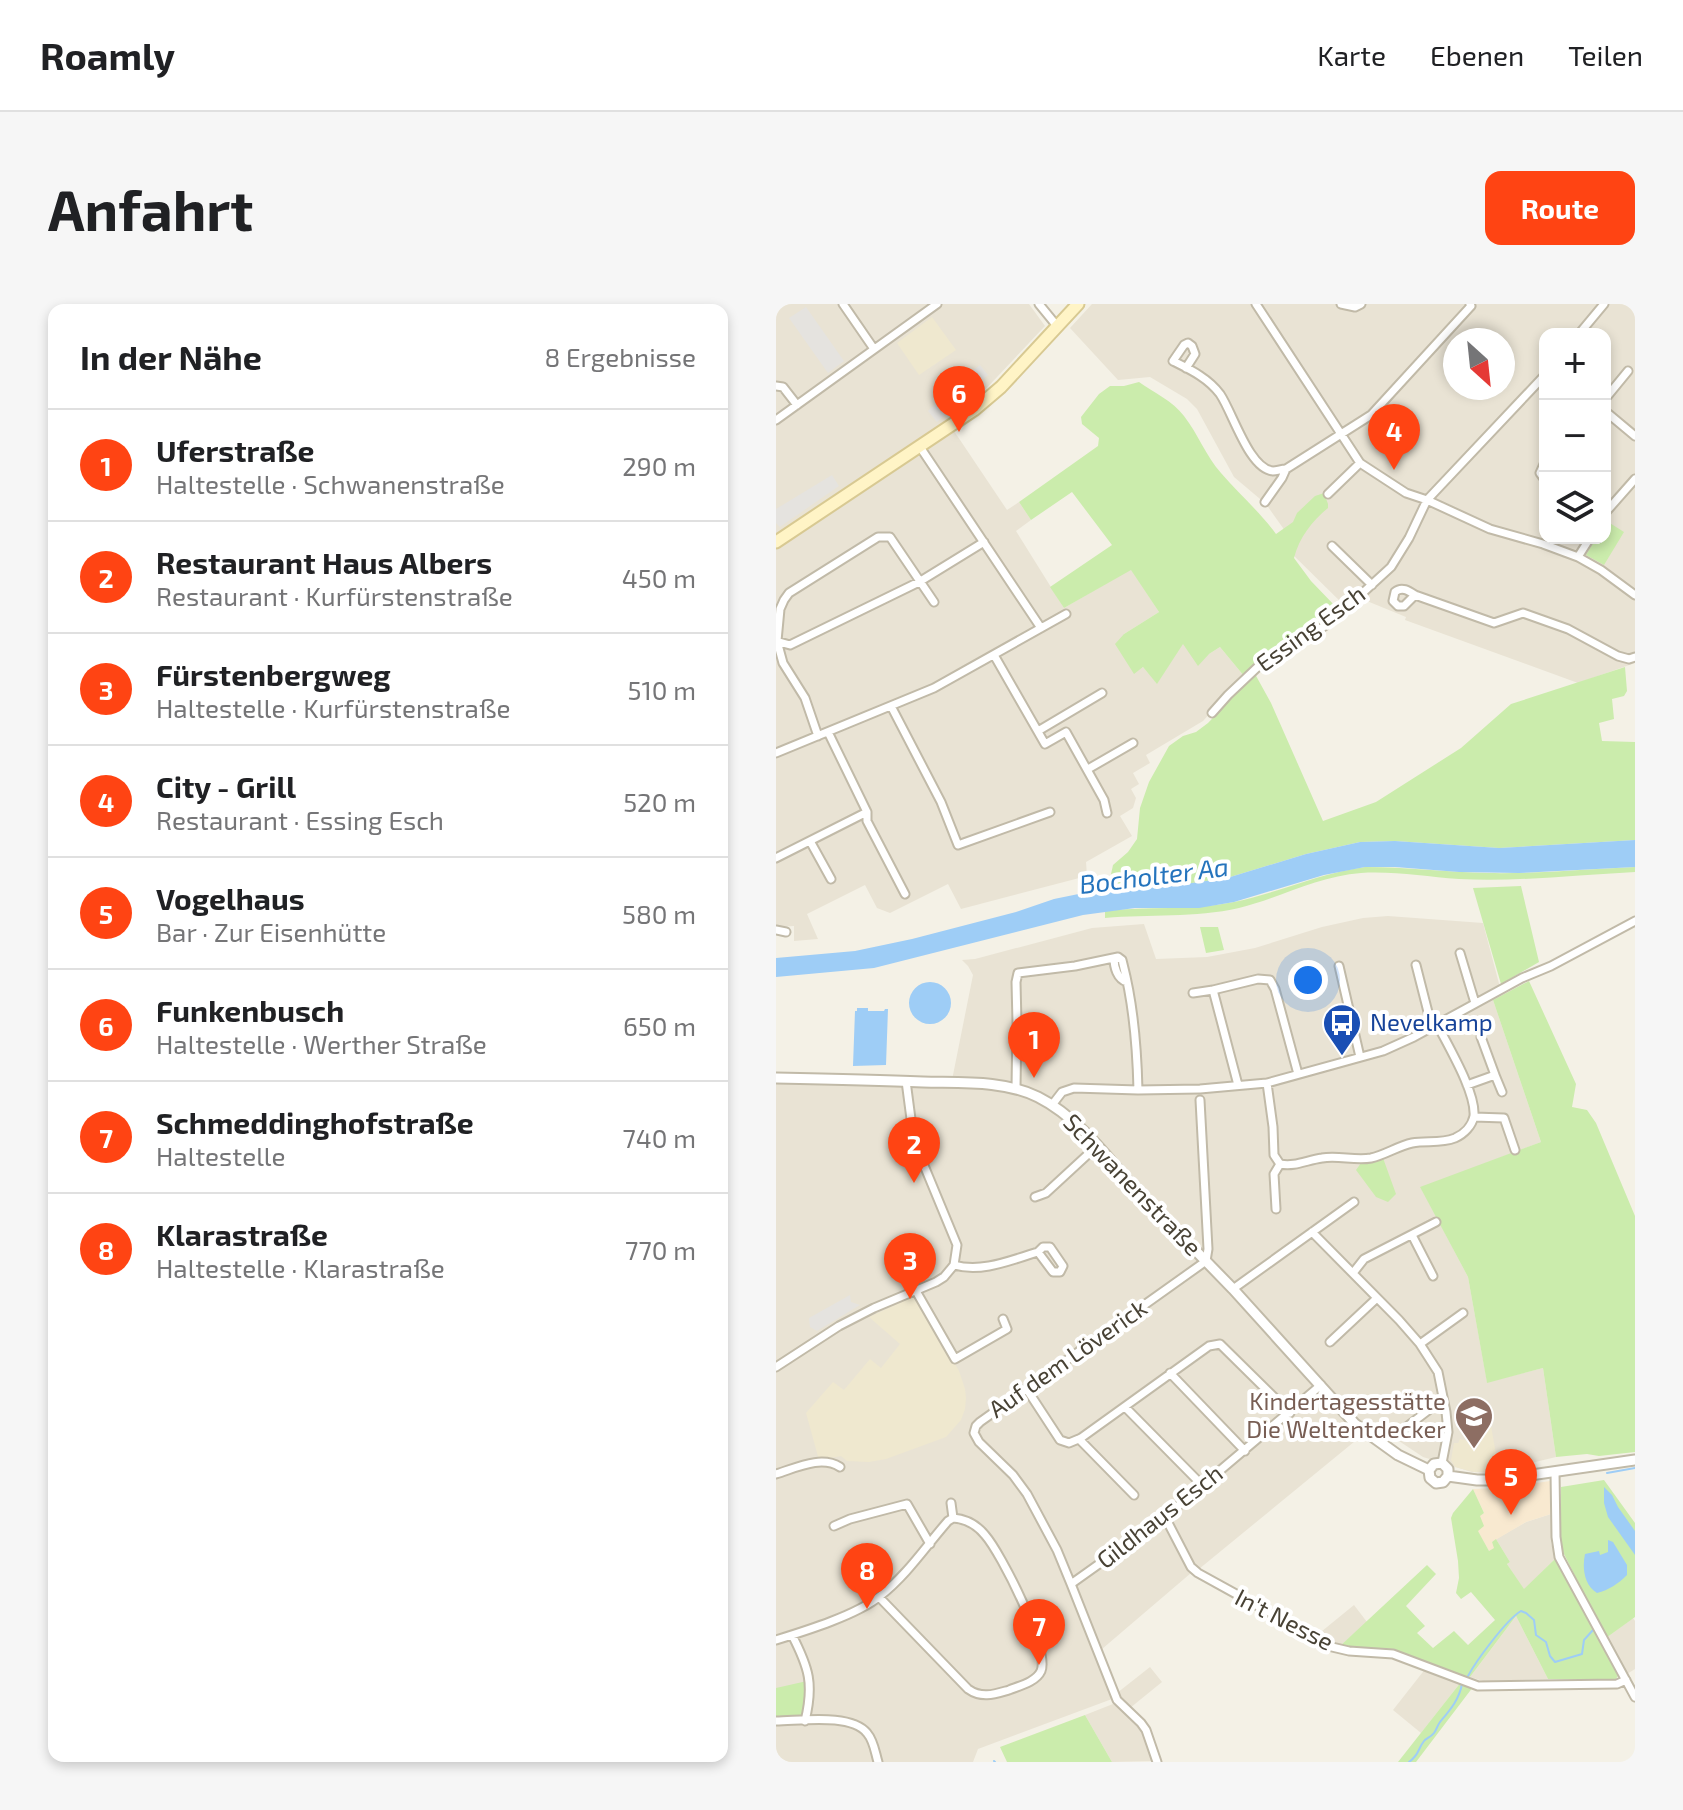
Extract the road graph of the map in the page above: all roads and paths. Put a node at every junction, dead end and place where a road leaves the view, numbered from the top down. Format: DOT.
graph roads {
  1 [pos="843,304"];
  2 [pos="937,304"];
  3 [pos="1039,304"];
  4 [pos="1078,304"];
  5 [pos="1256,304"];
  6 [pos="1341,304"];
  7 [pos="1361,304"];
  8 [pos="1604,304"];
  9 [pos="1471,305"];
  10 [pos="1057,326"];
  11 [pos="1584,328"];
  12 [pos="874,349"];
  13 [pos="1186,368"];
  14 [pos="1628,371"];
  15 [pos="1539,381"];
  16 [pos="776,386"];
  17 [pos="1611,392"];
  18 [pos="797,405"];
  19 [pos="1611,416"];
  20 [pos="776,420"];
  21 [pos="1342,434"];
  22 [pos="1635,436"];
  23 [pos="920,447"];
  24 [pos="1360,463"];
  25 [pos="1286,469"];
  26 [pos="1635,479"];
  27 [pos="1625,490"];
  28 [pos="1328,494"];
  29 [pos="1635,496"];
  30 [pos="1427,500"];
  31 [pos="1265,502"];
  32 [pos="1611,506"];
  33 [pos="777,540"];
  34 [pos="984,542"];
  35 [pos="1586,544"];
  36 [pos="1332,546"];
  37 [pos="1578,557"];
  38 [pos="919,582"];
  39 [pos="1372,585"];
  40 [pos="1415,595"];
  41 [pos="1635,595"];
  42 [pos="934,602"];
  43 [pos="1066,614"];
  44 [pos="1041,628"];
  45 [pos="777,641"];
  46 [pos="994,655"];
  47 [pos="1635,657"];
  48 [pos="1102,693"];
  49 [pos="891,706"];
  50 [pos="1212,713"];
  51 [pos="1059,718"];
  52 [pos="1038,731"];
  53 [pos="828,732"];
  54 [pos="1066,732"];
  55 [pos="818,736"];
  56 [pos="1133,743"];
  57 [pos="776,753"];
  58 [pos="1088,769"];
  59 [pos="867,812"];
  60 [pos="1050,812"];
  61 [pos="1107,813"];
  62 [pos="810,841"];
  63 [pos="776,858"];
  64 [pos="831,879"];
  65 [pos="905,894"];
  66 [pos="1635,921"];
  67 [pos="776,930"];
  68 [pos="786,932"];
  69 [pos="1460,953"];
  70 [pos="1416,965"];
  71 [pos="1339,966"];
  72 [pos="1213,990"];
  73 [pos="1193,993"];
  74 [pos="1475,1003"];
  75 [pos="1436,1025"];
  76 [pos="1481,1037"];
  77 [pos="1360,1057"];
  78 [pos="1298,1074"];
  79 [pos="1495,1075"];
  80 [pos="776,1078"];
  81 [pos="906,1081"];
  82 [pos="1267,1083"];
  83 [pos="1238,1085"];
  84 [pos="1467,1085"];
  85 [pos="1016,1088"];
  86 [pos="1138,1090"];
  87 [pos="1502,1092"];
  88 [pos="1200,1100"];
  89 [pos="1052,1105"];
  90 [pos="1474,1117"];
  91 [pos="1097,1146"];
  92 [pos="1515,1150"];
  93 [pos="1280,1164"];
  94 [pos="1035,1197"];
  95 [pos="1354,1202"];
  96 [pos="1276,1209"];
  97 [pos="1436,1222"];
  98 [pos="1312,1232"];
  99 [pos="1412,1235"];
  100 [pos="1038,1252"];
  101 [pos="1206,1261"];
  102 [pos="954,1265"];
  103 [pos="1353,1273"];
  104 [pos="1433,1276"];
  105 [pos="1233,1289"];
  106 [pos="916,1291"];
  107 [pos="1377,1298"];
  108 [pos="1463,1313"];
  109 [pos="1003,1319"];
  110 [pos="1330,1342"];
  111 [pos="1420,1344"];
  112 [pos="776,1367"];
  113 [pos="1170,1373"];
  114 [pos="1321,1385"];
  115 [pos="1026,1388"];
  116 [pos="1443,1399"];
  117 [pos="1125,1407"];
  118 [pos="1290,1413"];
  119 [pos="1396,1435"];
  120 [pos="1079,1439"];
  121 [pos="1245,1451"];
  122 [pos="1635,1460"];
  123 [pos="1442,1463"];
  124 [pos="840,1467"];
  125 [pos="1429,1470"];
  126 [pos="1555,1472"];
  127 [pos="776,1474"];
  128 [pos="1448,1476"];
  129 [pos="1203,1486"];
  130 [pos="1134,1495"];
  131 [pos="951,1503"];
  132 [pos="1165,1517"];
  133 [pos="953,1518"];
  134 [pos="834,1526"];
  135 [pos="930,1544"];
  136 [pos="1071,1584"];
  137 [pos="879,1597"];
  138 [pos="792,1635"];
  139 [pos="776,1640"];
  140 [pos="1626,1680"];
  141 [pos="1635,1697"];
  142 [pos="776,1721"];
  143 [pos="805,1721"];
  144 [pos="878,1762"];
  145 [pos="1157,1762"];
  1 -- 12 [label="street"];
  2 -- 12 [label="street"];
  3 -- 10 [label="street"];
  4 -- 10 [label="main road"];
  5 -- 21 [label="street"];
  6 -- 7 [label="street"];
  8 -- 11 [label="street"];
  9 -- 21 [label="street"];
  10 -- 23 [label="main road"];
  12 -- 18 [label="street"];
  13 -- 25 [label="street"];
  14 -- 17 [label="street"];
  15 -- 30 [label="street, Essing Esch"];
  16 -- 18 [label="street"];
  18 -- 20 [label="street"];
  19 -- 22 [label="street"];
  21 -- 24 [label="street"];
  21 -- 25 [label="street"];
  23 -- 33 [label="main road"];
  23 -- 34 [label="street"];
  24 -- 28 [label="street"];
  24 -- 30 [label="street"];
  25 -- 31 [label="street"];
  26 -- 27 [label="street"];
  27 -- 29 [label="street"];
  27 -- 32 [label="street"];
  30 -- 37 [label="street"];
  30 -- 39 [label="street, Essing Esch"];
  34 -- 38 [label="street"];
  34 -- 44 [label="street"];
  35 -- 37 [label="street"];
  36 -- 39 [label="street"];
  37 -- 41 [label="street"];
  38 -- 42 [label="street"];
  38 -- 45 [label="street"];
  38 -- 45 [label="street"];
  39 -- 50 [label="street, Essing Esch"];
  40 -- 47 [label="street"];
  43 -- 44 [label="street"];
  44 -- 46 [label="street"];
  45 -- 55 [label="street"];
  46 -- 49 [label="street"];
  46 -- 52 [label="street"];
  48 -- 51 [label="street"];
  49 -- 53 [label="street"];
  49 -- 60 [label="street"];
  51 -- 52 [label="street"];
  51 -- 54 [label="street"];
  52 -- 54 [label="street"];
  53 -- 55 [label="street"];
  53 -- 59 [label="street"];
  54 -- 58 [label="street"];
  55 -- 57 [label="street"];
  56 -- 58 [label="street"];
  58 -- 61 [label="street"];
  59 -- 62 [label="street"];
  59 -- 65 [label="street"];
  62 -- 63 [label="street"];
  62 -- 64 [label="street"];
  66 -- 74 [label="street"];
  67 -- 68 [label="street"];
  69 -- 74 [label="street"];
  70 -- 75 [label="street"];
  71 -- 77 [label="street"];
  72 -- 73 [label="street"];
  72 -- 78 [label="street"];
  72 -- 83 [label="street"];
  74 -- 75 [label="street"];
  75 -- 77 [label="street"];
  75 -- 84 [label="street"];
  76 -- 79 [label="street"];
  77 -- 78 [label="street"];
  78 -- 82 [label="street"];
  79 -- 84 [label="street"];
  79 -- 87 [label="street"];
  80 -- 81 [label="street, Schwanenstraße"];
  81 -- 85 [label="street, Schwanenstraße"];
  81 -- 102 [label="street"];
  82 -- 83 [label="street"];
  82 -- 93 [label="street"];
  83 -- 86 [label="street"];
  84 -- 90 [label="street"];
  85 -- 86 [label="street"];
  85 -- 89 [label="street, Schwanenstraße"];
  86 -- 89 [label="street"];
  88 -- 101 [label="street"];
  89 -- 91 [label="street, Schwanenstraße"];
  90 -- 92 [label="street"];
  90 -- 93 [label="street"];
  91 -- 94 [label="street"];
  91 -- 101 [label="street, Schwanenstraße"];
  93 -- 96 [label="street"];
  95 -- 98 [label="street"];
  97 -- 99 [label="street"];
  98 -- 103 [label="street"];
  98 -- 105 [label="street"];
  99 -- 103 [label="street"];
  99 -- 104 [label="street"];
  100 -- 102 [label="street"];
  101 -- 105 [label="street, Schwanenstraße"];
  101 -- 115 [label="street, Auf dem Löverick"];
  102 -- 106 [label="street"];
  103 -- 107 [label="street"];
  105 -- 114 [label="street, Schwanenstraße"];
  106 -- 109 [label="street"];
  106 -- 112 [label="street"];
  107 -- 110 [label="street"];
  107 -- 111 [label="street"];
  108 -- 111 [label="street"];
  111 -- 116 [label="street"];
  113 -- 117 [label="street"];
  113 -- 118 [label="street"];
  113 -- 121 [label="street"];
  114 -- 118 [label="street, Gildhaus Esch"];
  114 -- 125 [label="street, Schwanenstraße"];
  115 -- 120 [label="street"];
  115 -- 136 [label="street, Auf dem Löverick"];
  116 -- 119 [label="street"];
  116 -- 123 [label="street"];
  117 -- 120 [label="street"];
  117 -- 129 [label="street"];
  118 -- 121 [label="street, Gildhaus Esch"];
  120 -- 130 [label="street"];
  121 -- 129 [label="street, Gildhaus Esch"];
  122 -- 126 [label="street"];
  123 -- 125 [label="street"];
  123 -- 128 [label="street"];
  124 -- 127 [label="street"];
  125 -- 128 [label="street"];
  126 -- 128 [label="street"];
  126 -- 140 [label="street"];
  129 -- 132 [label="street, Gildhaus Esch"];
  131 -- 133 [label="street"];
  132 -- 136 [label="street, Gildhaus Esch"];
  132 -- 140 [label="street, In't Nesse"];
  133 -- 135 [label="street"];
  133 -- 137 [label="street"];
  134 -- 135 [label="street"];
  135 -- 137 [label="street"];
  136 -- 145 [label="street, Auf dem Löverick"];
  137 -- 138 [label="street"];
  138 -- 139 [label="street"];
  138 -- 143 [label="street"];
  140 -- 141 [label="street"];
  142 -- 143 [label="street"];
  143 -- 144 [label="street"];
}
